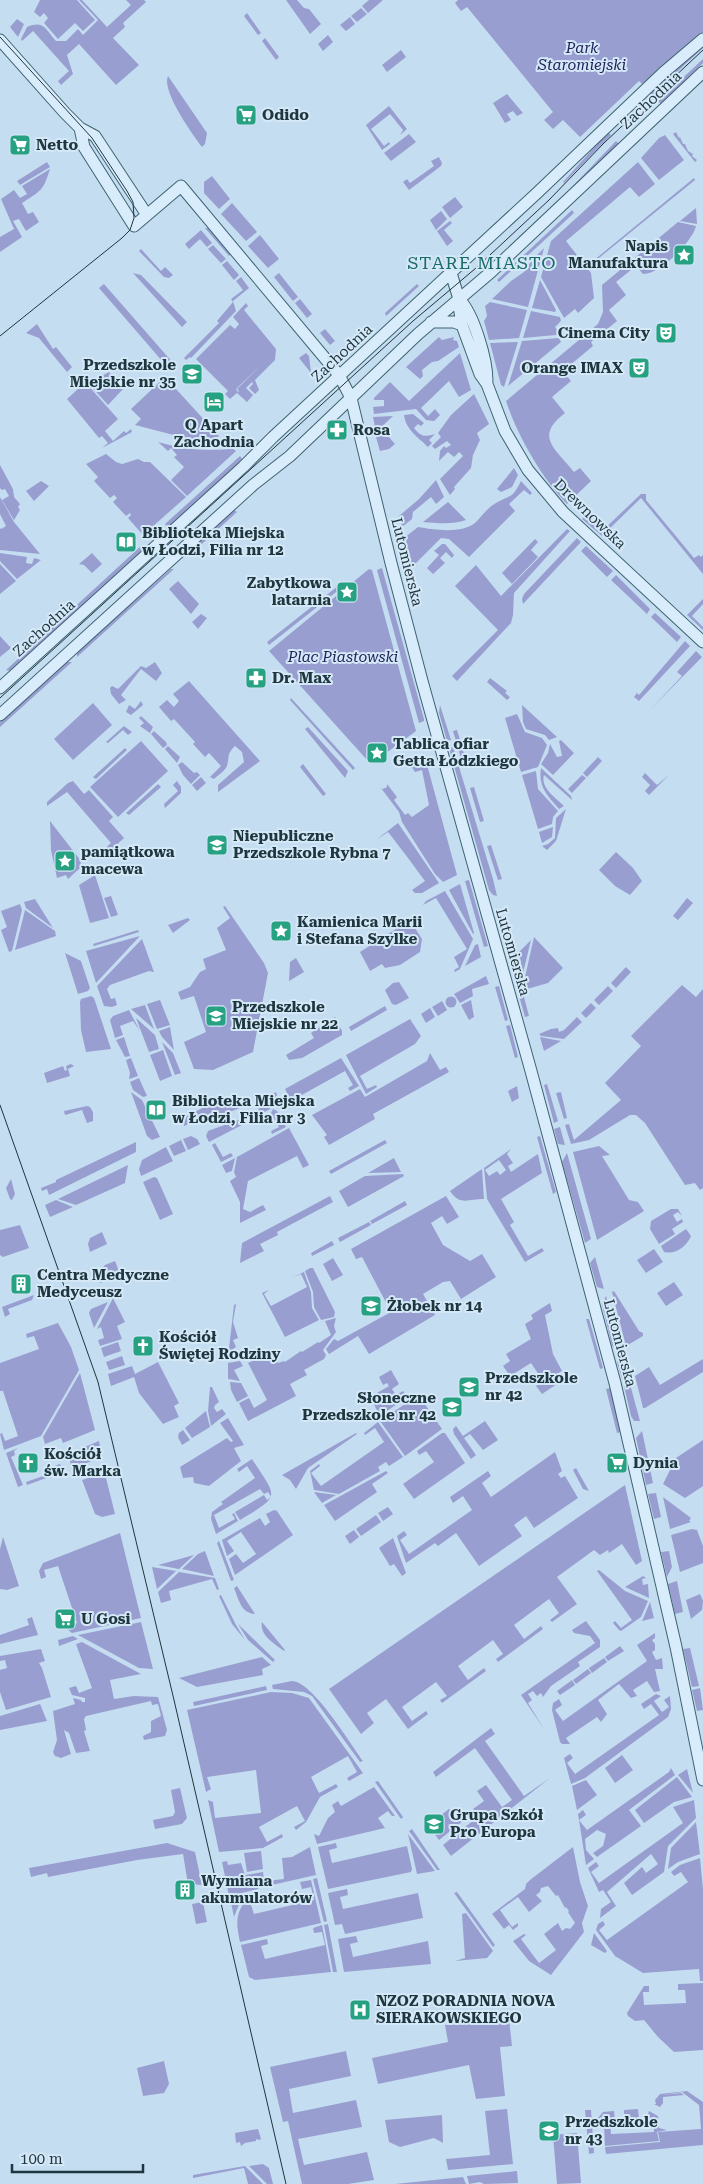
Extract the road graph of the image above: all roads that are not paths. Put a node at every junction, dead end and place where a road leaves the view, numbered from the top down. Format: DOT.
graph roads {
  1 [pos="703,39"];
  2 [pos="0,40"];
  3 [pos="703,72"];
  4 [pos="80,128"];
  5 [pos="147,215"];
  6 [pos="451,273"];
  7 [pos="459,299"];
  8 [pos="431,322"];
  9 [pos="462,325"];
  10 [pos="339,375"];
  11 [pos="487,384"];
  12 [pos="351,398"];
  13 [pos="703,642"];
  14 [pos="0,688"];
  15 [pos="0,715"];
  16 [pos="703,1780"];
  1 -- 6 [label="main road, Zachodnia"];
  2 -- 4 [label="main road"];
  3 -- 7 [label="main road, Zachodnia"];
  4 -- 5 [label="main road"];
  4 -- 5 [label="main road"];
  5 -- 10 [label="main road, Lutomierska"];
  6 -- 7 [label="main road"];
  6 -- 10 [label="main road, Zachodnia"];
  7 -- 8 [label="main road, Zachodnia"];
  7 -- 9 [label="main road, Drewnowska"];
  7 -- 11 [label="main road, Drewnowska"];
  8 -- 9 [label="main road"];
  8 -- 12 [label="main road, Zachodnia"];
  9 -- 11 [label="main road, Drewnowska"];
  10 -- 12 [label="main road, Lutomierska"];
  10 -- 14 [label="main road, Zachodnia"];
  11 -- 13 [label="main road, Drewnowska"];
  12 -- 15 [label="main road, Zachodnia"];
  12 -- 16 [label="main road, Lutomierska"];
}
